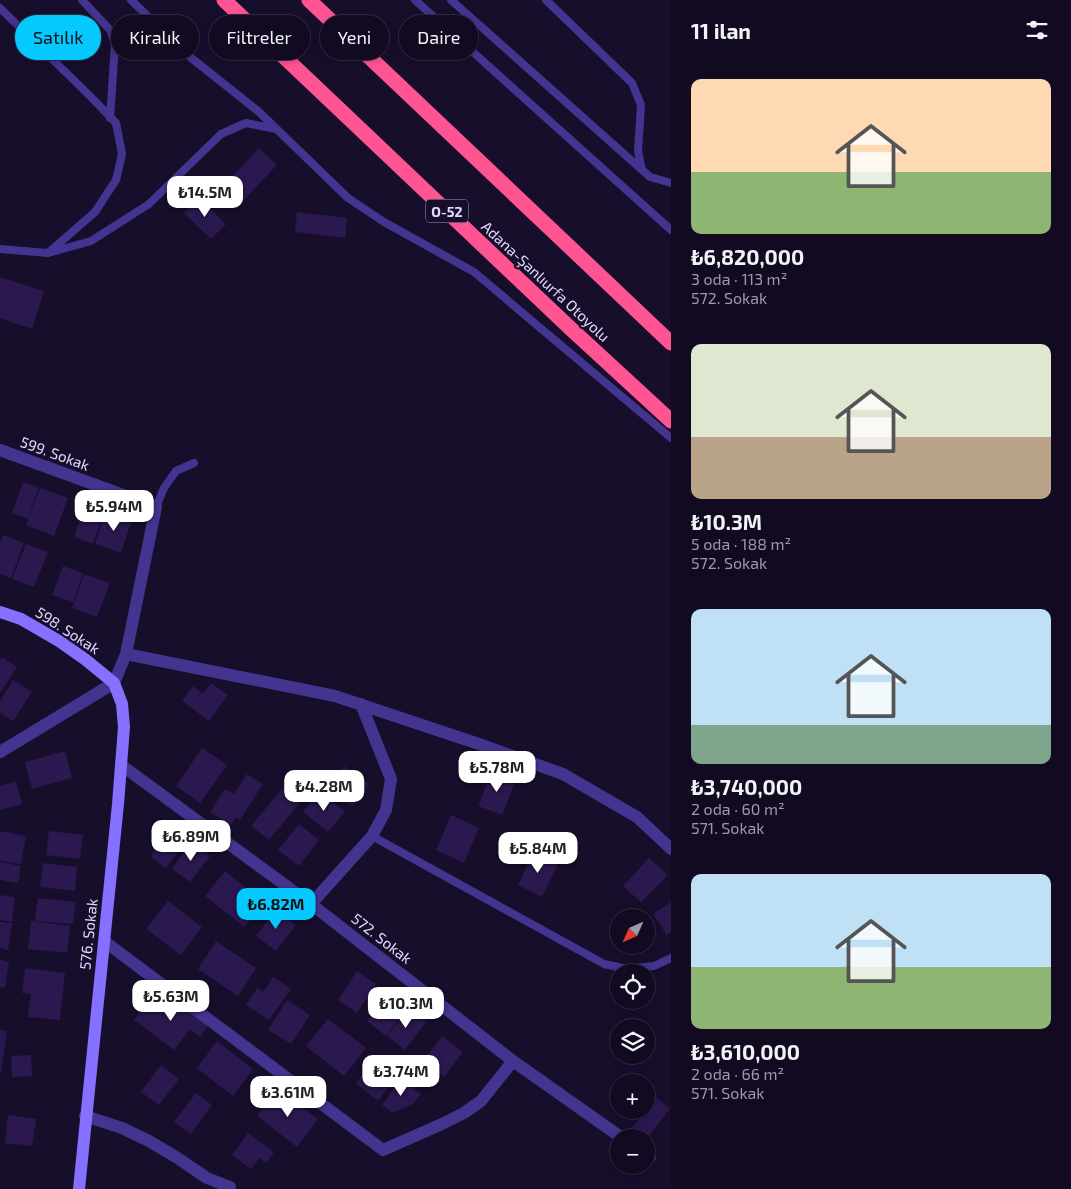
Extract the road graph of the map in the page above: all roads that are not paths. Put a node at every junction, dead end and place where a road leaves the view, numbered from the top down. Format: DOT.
graph roads {
  1 [pos="82,0"];
  2 [pos="132,0"];
  3 [pos="224,0"];
  4 [pos="309,0"];
  5 [pos="415,0"];
  6 [pos="451,0"];
  7 [pos="546,0"];
  8 [pos="0,8"];
  9 [pos="110,118"];
  10 [pos="276,129"];
  11 [pos="642,170"];
  12 [pos="671,183"];
  13 [pos="671,230"];
  14 [pos="0,249"];
  15 [pos="48,253"];
  16 [pos="671,343"];
  17 [pos="671,421"];
  18 [pos="671,438"];
  19 [pos="0,450"];
  20 [pos="194,462"];
  21 [pos="156,507"];
  22 [pos="0,612"];
  23 [pos="126,654"];
  24 [pos="114,683"];
  25 [pos="361,704"];
  26 [pos="0,752"];
  27 [pos="121,765"];
  28 [pos="372,836"];
  29 [pos="671,849"];
  30 [pos="311,904"];
  31 [pos="104,941"];
  32 [pos="671,958"];
  33 [pos="513,1061"];
  34 [pos="86,1116"];
  35 [pos="610,1130"];
  36 [pos="230,1187"];
  37 [pos="79,1189"];
  1 -- 9 [label="lane"];
  2 -- 10 [label="lane"];
  3 -- 17 [label="highway, Adana-Şanlıurfa Otoyolu / O-52"];
  4 -- 16 [label="highway"];
  5 -- 13 [label="lane"];
  6 -- 11 [label="lane"];
  7 -- 11 [label="lane"];
  8 -- 9 [label="lane"];
  9 -- 15 [label="lane"];
  10 -- 15 [label="lane"];
  10 -- 18 [label="lane"];
  11 -- 12 [label="lane"];
  14 -- 15 [label="lane"];
  19 -- 21 [label="street, 599. Sokak"];
  20 -- 21 [label="lane"];
  21 -- 23 [label="street"];
  22 -- 24 [label="street, 598. Sokak"];
  23 -- 24 [label="street"];
  23 -- 25 [label="street"];
  24 -- 26 [label="street"];
  24 -- 27 [label="street, 576. Sokak"];
  25 -- 28 [label="street"];
  25 -- 29 [label="street"];
  27 -- 30 [label="street, 572. Sokak"];
  27 -- 31 [label="street, 576. Sokak"];
  28 -- 30 [label="street"];
  28 -- 32 [label="lane"];
  30 -- 33 [label="street, 572. Sokak"];
  31 -- 33 [label="street"];
  31 -- 34 [label="street, 576. Sokak"];
  33 -- 35 [label="street, 572. Sokak"];
  34 -- 36 [label="street"];
  34 -- 37 [label="street, 576. Sokak"];
}
